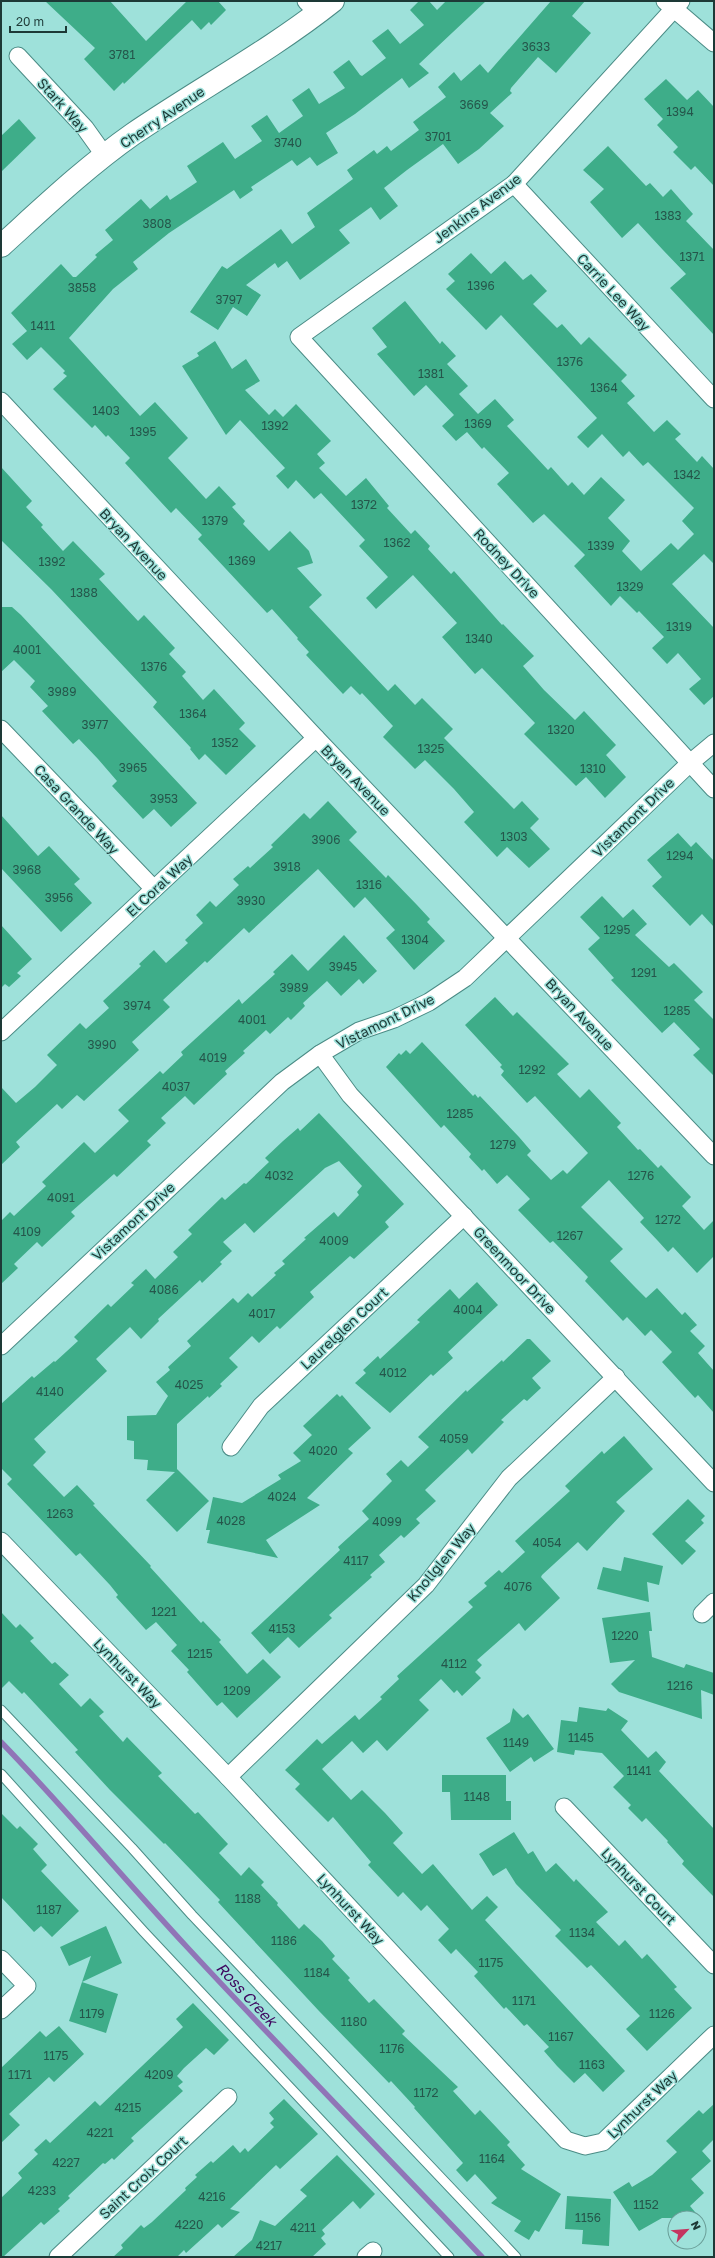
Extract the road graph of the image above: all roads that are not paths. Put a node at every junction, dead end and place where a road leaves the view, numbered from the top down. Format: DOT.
graph roads {
  1 [pos="673,3"];
  2 [pos="319,5"];
  3 [pos="714,43"];
  4 [pos="18,56"];
  5 [pos="105,156"];
  6 [pos="514,184"];
  7 [pos="1,246"];
  8 [pos="299,337"];
  9 [pos="714,399"];
  10 [pos="1,401"];
  11 [pos="1,729"];
  12 [pos="316,738"];
  13 [pos="714,743"];
  14 [pos="690,763"];
  15 [pos="714,789"];
  16 [pos="154,889"];
  17 [pos="507,937"];
  18 [pos="1,1032"];
  19 [pos="320,1054"];
  20 [pos="714,1156"];
  21 [pos="464,1216"];
  22 [pos="1,1346"];
  23 [pos="616,1377"];
  24 [pos="232,1447"];
  25 [pos="714,1482"];
  26 [pos="1,1541"];
  27 [pos="1,1710"];
  28 [pos="1,1774"];
  29 [pos="228,1777"];
  30 [pos="564,1807"];
  31 [pos="1,1959"];
  32 [pos="714,1965"];
  33 [pos="1,2010"];
  34 [pos="714,2035"];
  35 [pos="228,2098"];
  36 [pos="58,2257"];
  37 [pos="449,2257"];
  38 [pos="516,2257"];
  1 -- 3 [label="street"];
  1 -- 6 [label="street, Jenkins Avenue"];
  2 -- 5 [label="street, Cherry Avenue"];
  4 -- 5 [label="street, Stark Way"];
  5 -- 7 [label="street, Cherry Avenue"];
  6 -- 8 [label="street, Jenkins Avenue"];
  6 -- 9 [label="street, Carrie Lee Way"];
  8 -- 14 [label="street, Rodney Drive"];
  10 -- 12 [label="street, Bryan Avenue"];
  11 -- 16 [label="street, Casa Grande Way"];
  12 -- 16 [label="street, El Coral Way"];
  12 -- 17 [label="street, Bryan Avenue"];
  13 -- 14 [label="street, Vistamont Drive"];
  14 -- 15 [label="street, Rodney Drive"];
  14 -- 17 [label="street, Vistamont Drive"];
  16 -- 18 [label="street, El Coral Way"];
  17 -- 19 [label="street, Vistamont Drive"];
  17 -- 20 [label="street, Bryan Avenue"];
  19 -- 21 [label="street, Greenmoor Drive"];
  19 -- 22 [label="street, Vistamont Drive"];
  21 -- 23 [label="street, Greenmoor Drive"];
  21 -- 24 [label="street, Laurelglen Court"];
  23 -- 25 [label="street, Greenmoor Drive"];
  23 -- 29 [label="street, Knollglen Way"];
  26 -- 29 [label="street, Lynhurst Way"];
  27 -- 38 [label="lane"];
  28 -- 37 [label="lane"];
  29 -- 34 [label="street, Lynhurst Way"];
  30 -- 32 [label="street, Lynhurst Court"];
  31 -- 33 [label="street"];
  35 -- 36 [label="street, Saint Croix Court"];
}
